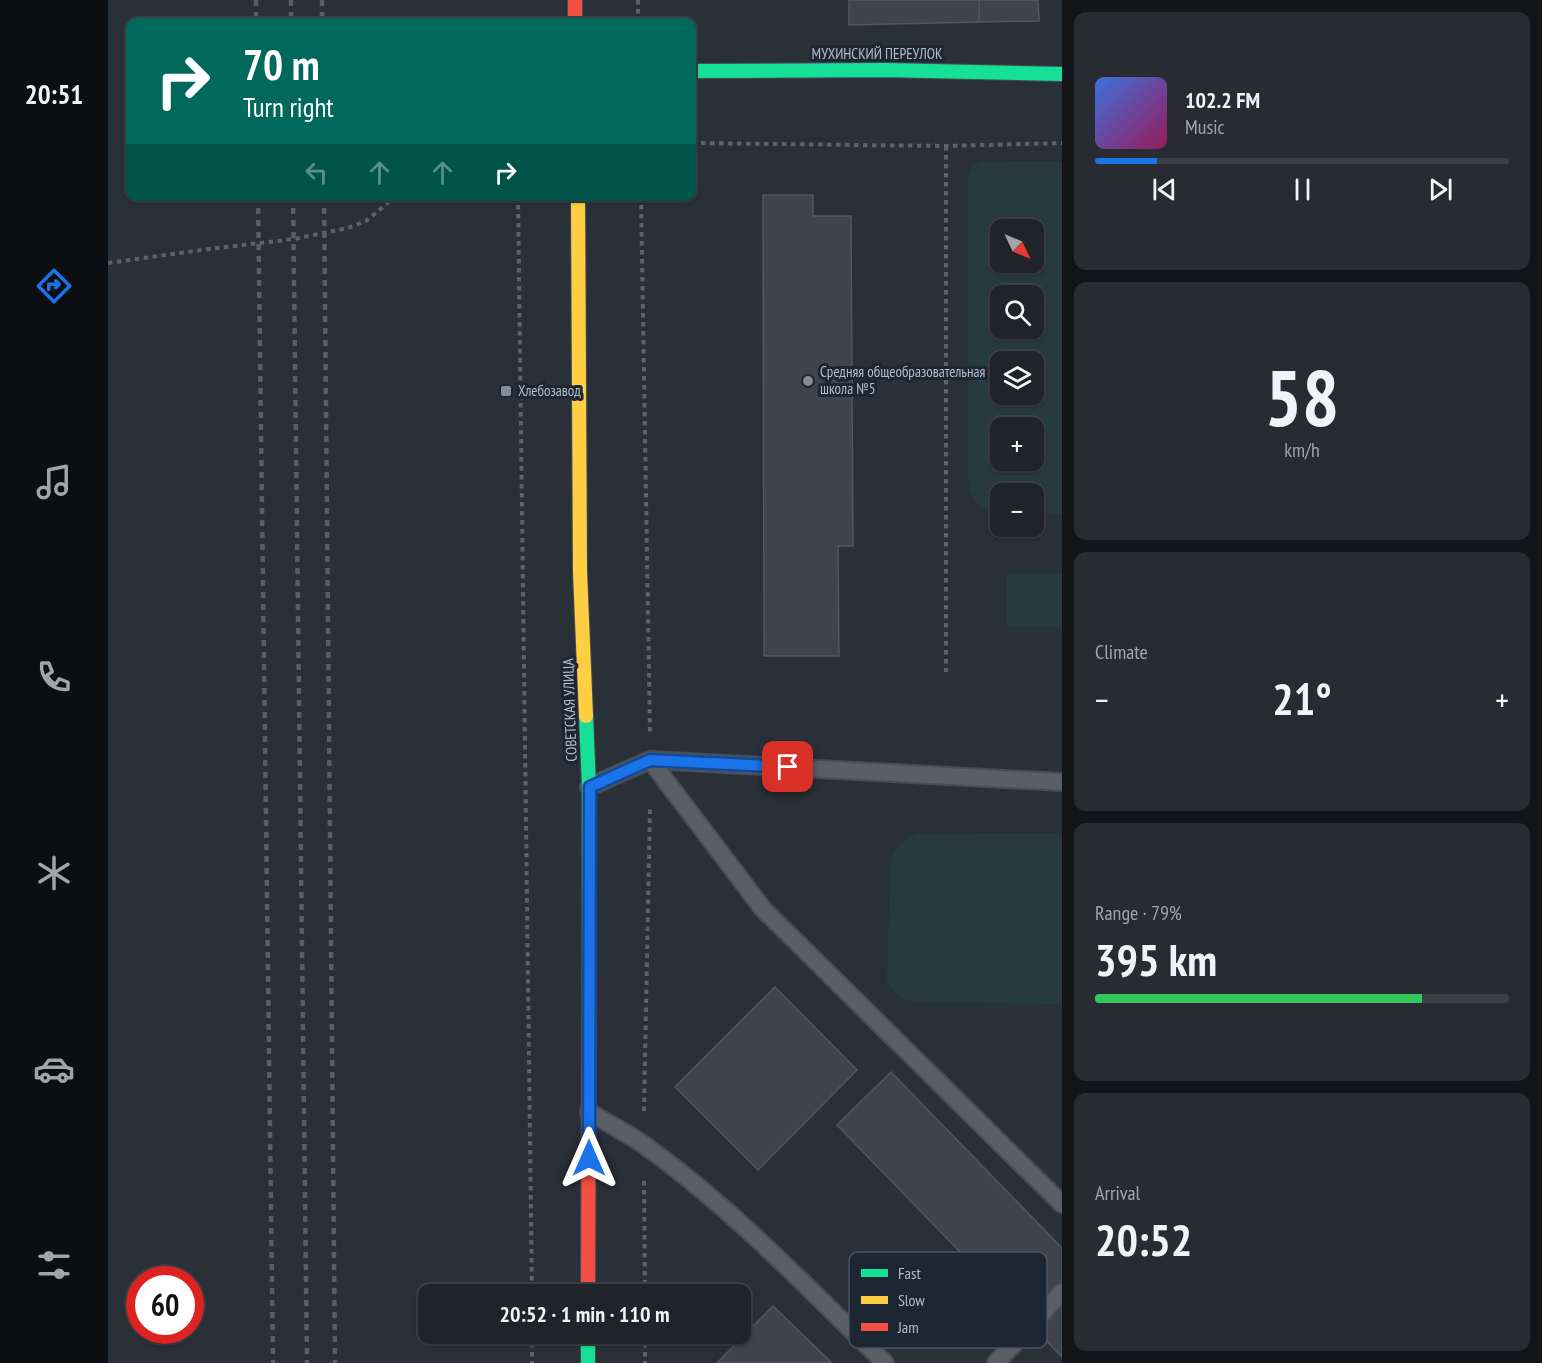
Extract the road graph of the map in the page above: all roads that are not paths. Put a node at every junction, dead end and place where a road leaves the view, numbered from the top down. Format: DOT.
graph roads {
  1 [pos="574,0"];
  2 [pos="575,18"];
  3 [pos="696,70"];
  4 [pos="1062,74"];
  5 [pos="578,201"];
  6 [pos="650,760"];
  7 [pos="1062,782"];
  8 [pos="590,787"];
  9 [pos="589,1112"];
  10 [pos="1062,1204"];
  11 [pos="588,1284"];
  12 [pos="1062,1292"];
  13 [pos="1047,1308"];
  14 [pos="849,1328"];
  15 [pos="588,1344"];
  16 [pos="869,1348"];
  17 [pos="1010,1348"];
  18 [pos="588,1363"];
  19 [pos="885,1363"];
  20 [pos="996,1363"];
  1 -- 2 [label="main road"];
  3 -- 4 [label="main road, МУХИНСКИЙ ПЕРЕУЛОК"];
  5 -- 8 [label="main road, СОВЕТСКАЯ УЛИЦА"];
  6 -- 7 [label="lane"];
  6 -- 8 [label="lane"];
  6 -- 10 [label="lane"];
  8 -- 9 [label="main road, СОВЕТСКАЯ УЛИЦА"];
  9 -- 11 [label="main road, СОВЕТСКАЯ УЛИЦА"];
  9 -- 14 [label="lane"];
  12 -- 13 [label="lane"];
  15 -- 18 [label="main road"];
  16 -- 19 [label="lane"];
  17 -- 20 [label="lane"];
}
